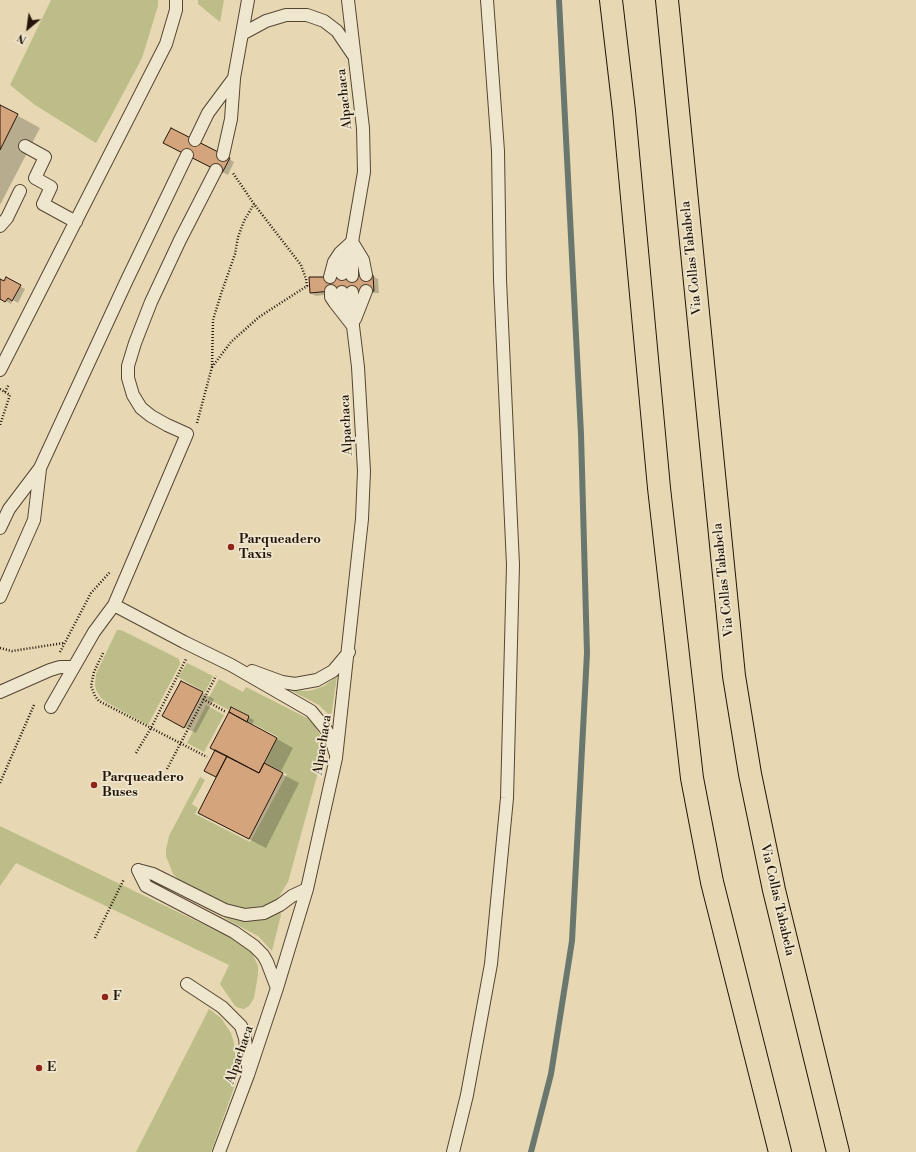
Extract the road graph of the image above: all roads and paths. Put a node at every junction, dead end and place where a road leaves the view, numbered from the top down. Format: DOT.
graph roads {
  1 [pos="176,0"];
  2 [pos="248,0"];
  3 [pos="348,0"];
  4 [pos="487,0"];
  5 [pos="611,0"];
  6 [pos="667,0"];
  7 [pos="242,34"];
  8 [pos="355,57"];
  9 [pos="234,78"];
  10 [pos="195,140"];
  11 [pos="25,146"];
  12 [pos="223,154"];
  13 [pos="187,155"];
  14 [pos="216,170"];
  15 [pos="233,173"];
  16 [pos="20,191"];
  17 [pos="254,204"];
  18 [pos="76,222"];
  19 [pos="0,226"];
  20 [pos="352,242"];
  21 [pos="347,275"];
  22 [pos="366,275"];
  23 [pos="330,277"];
  24 [pos="366,291"];
  25 [pos="353,326"];
  26 [pos="212,367"];
  27 [pos="0,370"];
  28 [pos="0,390"];
  29 [pos="0,425"];
  30 [pos="191,432"];
  31 [pos="40,468"];
  32 [pos="0,528"];
  33 [pos="0,597"];
  34 [pos="114,605"];
  35 [pos="65,643"];
  36 [pos="106,647"];
  37 [pos="0,648"];
  38 [pos="349,652"];
  39 [pos="192,661"];
  40 [pos="227,663"];
  41 [pos="73,667"];
  42 [pos="0,692"];
  43 [pos="203,699"];
  44 [pos="51,707"];
  45 [pos="226,712"];
  46 [pos="151,728"];
  47 [pos="180,743"];
  48 [pos="136,752"];
  49 [pos="207,757"];
  50 [pos="336,758"];
  51 [pos="167,769"];
  52 [pos="127,872"];
  53 [pos="307,889"];
  54 [pos="95,938"];
  55 [pos="187,984"];
  56 [pos="277,988"];
  57 [pos="248,1075"];
  58 [pos="219,1152"];
  59 [pos="453,1152"];
  60 [pos="780,1152"];
  61 [pos="838,1152"];
  1 -- 18 [label="lane"];
  2 -- 7 [label="lane"];
  3 -- 8 [label="lane, Alpachaca"];
  4 -- 59 [label="lane"];
  5 -- 60 [label="highway"];
  6 -- 61 [label="highway, Via Collas Tababela"];
  7 -- 8 [label="lane"];
  7 -- 9 [label="lane"];
  8 -- 20 [label="lane, Alpachaca"];
  9 -- 10 [label="lane"];
  9 -- 12 [label="lane"];
  11 -- 18 [label="lane"];
  13 -- 31 [label="lane"];
  14 -- 30 [label="lane"];
  15 -- 17 [label="path"];
  16 -- 19 [label="lane"];
  17 -- 26 [label="path"];
  17 -- 26 [label="path"];
  18 -- 27 [label="lane"];
  20 -- 21 [label="lane, Alpachaca"];
  20 -- 22 [label="lane"];
  20 -- 23 [label="lane"];
  24 -- 25 [label="lane, Alpachaca"];
  25 -- 25 [label="lane, Alpachaca"];
  25 -- 38 [label="lane, Alpachaca"];
  26 -- 30 [label="path"];
  28 -- 29 [label="path"];
  30 -- 34 [label="lane"];
  31 -- 32 [label="lane"];
  31 -- 33 [label="lane"];
  34 -- 40 [label="lane"];
  34 -- 41 [label="lane"];
  35 -- 37 [label="path"];
  36 -- 46 [label="path"];
  38 -- 40 [label="lane"];
  38 -- 50 [label="lane, Alpachaca"];
  39 -- 46 [label="path"];
  40 -- 43 [label="path"];
  40 -- 50 [label="lane"];
  41 -- 42 [label="lane"];
  41 -- 44 [label="lane"];
  43 -- 45 [label="path"];
  43 -- 47 [label="path"];
  46 -- 47 [label="path"];
  46 -- 48 [label="path"];
  47 -- 49 [label="path"];
  47 -- 51 [label="path"];
  50 -- 53 [label="lane, Alpachaca"];
  52 -- 54 [label="path"];
  53 -- 56 [label="lane, Alpachaca"];
  53 -- 56 [label="lane"];
  55 -- 57 [label="lane"];
  56 -- 57 [label="lane, Alpachaca"];
  57 -- 58 [label="lane, Alpachaca"];
}
